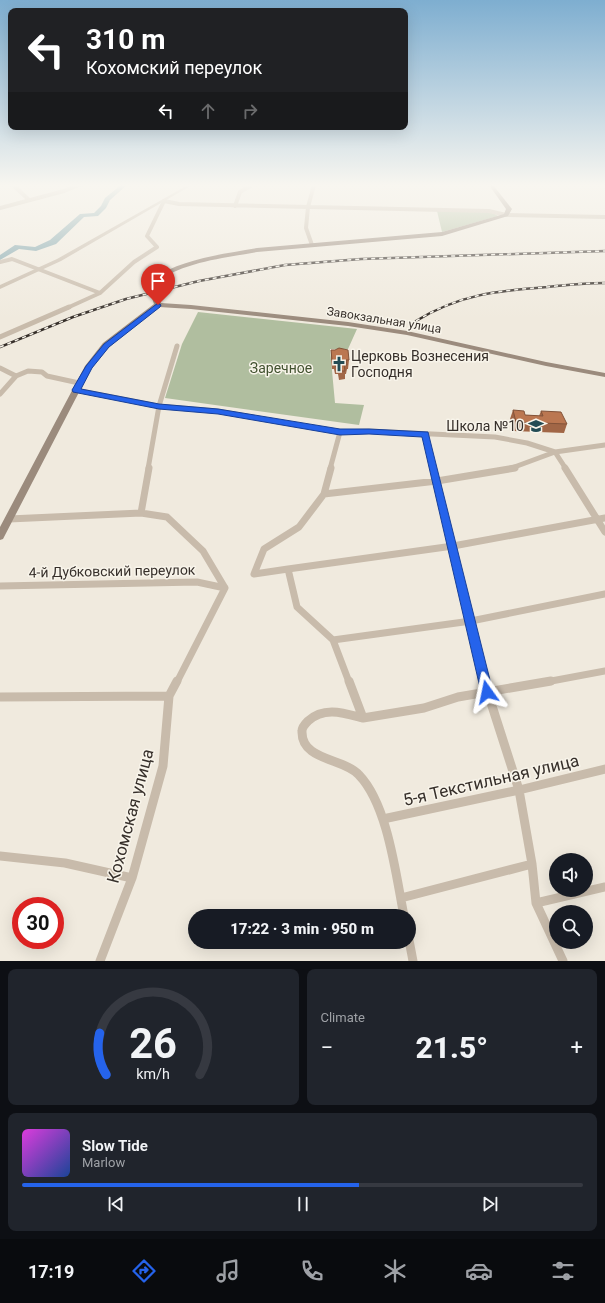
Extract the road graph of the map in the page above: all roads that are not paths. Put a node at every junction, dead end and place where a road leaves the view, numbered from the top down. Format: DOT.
graph roads {
  1 [pos="111,230"];
  2 [pos="150,230"];
  3 [pos="307,230"];
  4 [pos="456,230"];
  5 [pos="312,245"];
  6 [pos="0,262"];
  7 [pos="39,269"];
  8 [pos="0,287"];
  9 [pos="100,292"];
  10 [pos="158,305"];
  11 [pos="0,337"];
  12 [pos="177,346"];
  13 [pos="0,368"];
  14 [pos="605,375"];
  15 [pos="16,376"];
  16 [pos="77,387"];
  17 [pos="0,394"];
  18 [pos="159,406"];
  19 [pos="340,432"];
  20 [pos="425,434"];
  21 [pos="605,445"];
  22 [pos="555,452"];
  23 [pos="437,481"];
  24 [pos="324,494"];
  25 [pos="141,513"];
  26 [pos="605,518"];
  27 [pos="8,519"];
  28 [pos="597,520"];
  29 [pos="605,532"];
  30 [pos="0,536"];
  31 [pos="453,546"];
  32 [pos="288,569"];
  33 [pos="0,586"];
  34 [pos="225,588"];
  35 [pos="605,594"];
  36 [pos="471,621"];
  37 [pos="333,640"];
  38 [pos="605,671"];
  39 [pos="487,692"];
  40 [pos="169,696"];
  41 [pos="0,697"];
  42 [pos="363,718"];
  43 [pos="605,769"];
  44 [pos="519,790"];
  45 [pos="383,819"];
  46 [pos="0,856"];
  47 [pos="532,864"];
  48 [pos="132,878"];
  49 [pos="605,887"];
  50 [pos="401,898"];
  51 [pos="536,904"];
  52 [pos="403,909"];
  53 [pos="411,949"];
  54 [pos="100,961"];
  55 [pos="413,961"];
  56 [pos="563,961"];
  1 -- 7 [label="street"];
  2 -- 9 [label="street"];
  3 -- 5 [label="street"];
  4 -- 5 [label="main road"];
  5 -- 10 [label="main road"];
  6 -- 7 [label="street"];
  7 -- 8 [label="street"];
  7 -- 9 [label="street"];
  9 -- 11 [label="street"];
  10 -- 14 [label="main road, Завокзальная улица"];
  10 -- 16 [label="main road"];
  12 -- 18 [label="street"];
  13 -- 15 [label="street"];
  15 -- 16 [label="street"];
  15 -- 17 [label="street"];
  16 -- 18 [label="street"];
  16 -- 27 [label="main road"];
  18 -- 19 [label="street"];
  18 -- 25 [label="street"];
  19 -- 20 [label="street"];
  19 -- 24 [label="street"];
  20 -- 22 [label="street"];
  20 -- 23 [label="street"];
  21 -- 22 [label="street"];
  22 -- 23 [label="street"];
  22 -- 28 [label="street"];
  23 -- 24 [label="street"];
  23 -- 31 [label="street"];
  24 -- 32 [label="street"];
  25 -- 27 [label="street"];
  25 -- 34 [label="street"];
  26 -- 28 [label="street"];
  27 -- 30 [label="main road"];
  28 -- 29 [label="street"];
  28 -- 31 [label="street"];
  31 -- 32 [label="street"];
  31 -- 36 [label="street"];
  32 -- 37 [label="street"];
  33 -- 34 [label="street, 4-й Дубковский переулок"];
  34 -- 40 [label="street, Кохомская улица"];
  35 -- 36 [label="street"];
  36 -- 37 [label="street"];
  36 -- 39 [label="street"];
  37 -- 42 [label="street"];
  38 -- 39 [label="street"];
  39 -- 42 [label="street"];
  39 -- 44 [label="street"];
  40 -- 41 [label="street"];
  40 -- 48 [label="street, Кохомская улица"];
  42 -- 45 [label="street"];
  43 -- 44 [label="street, 5-я Текстильная улица"];
  44 -- 45 [label="street, 5-я Текстильная улица"];
  44 -- 47 [label="street"];
  45 -- 50 [label="street"];
  46 -- 48 [label="street"];
  47 -- 50 [label="street"];
  47 -- 51 [label="street"];
  48 -- 54 [label="street, Кохомская улица"];
  49 -- 51 [label="street"];
  50 -- 52 [label="street"];
  51 -- 56 [label="street"];
  53 -- 55 [label="street"];
}
